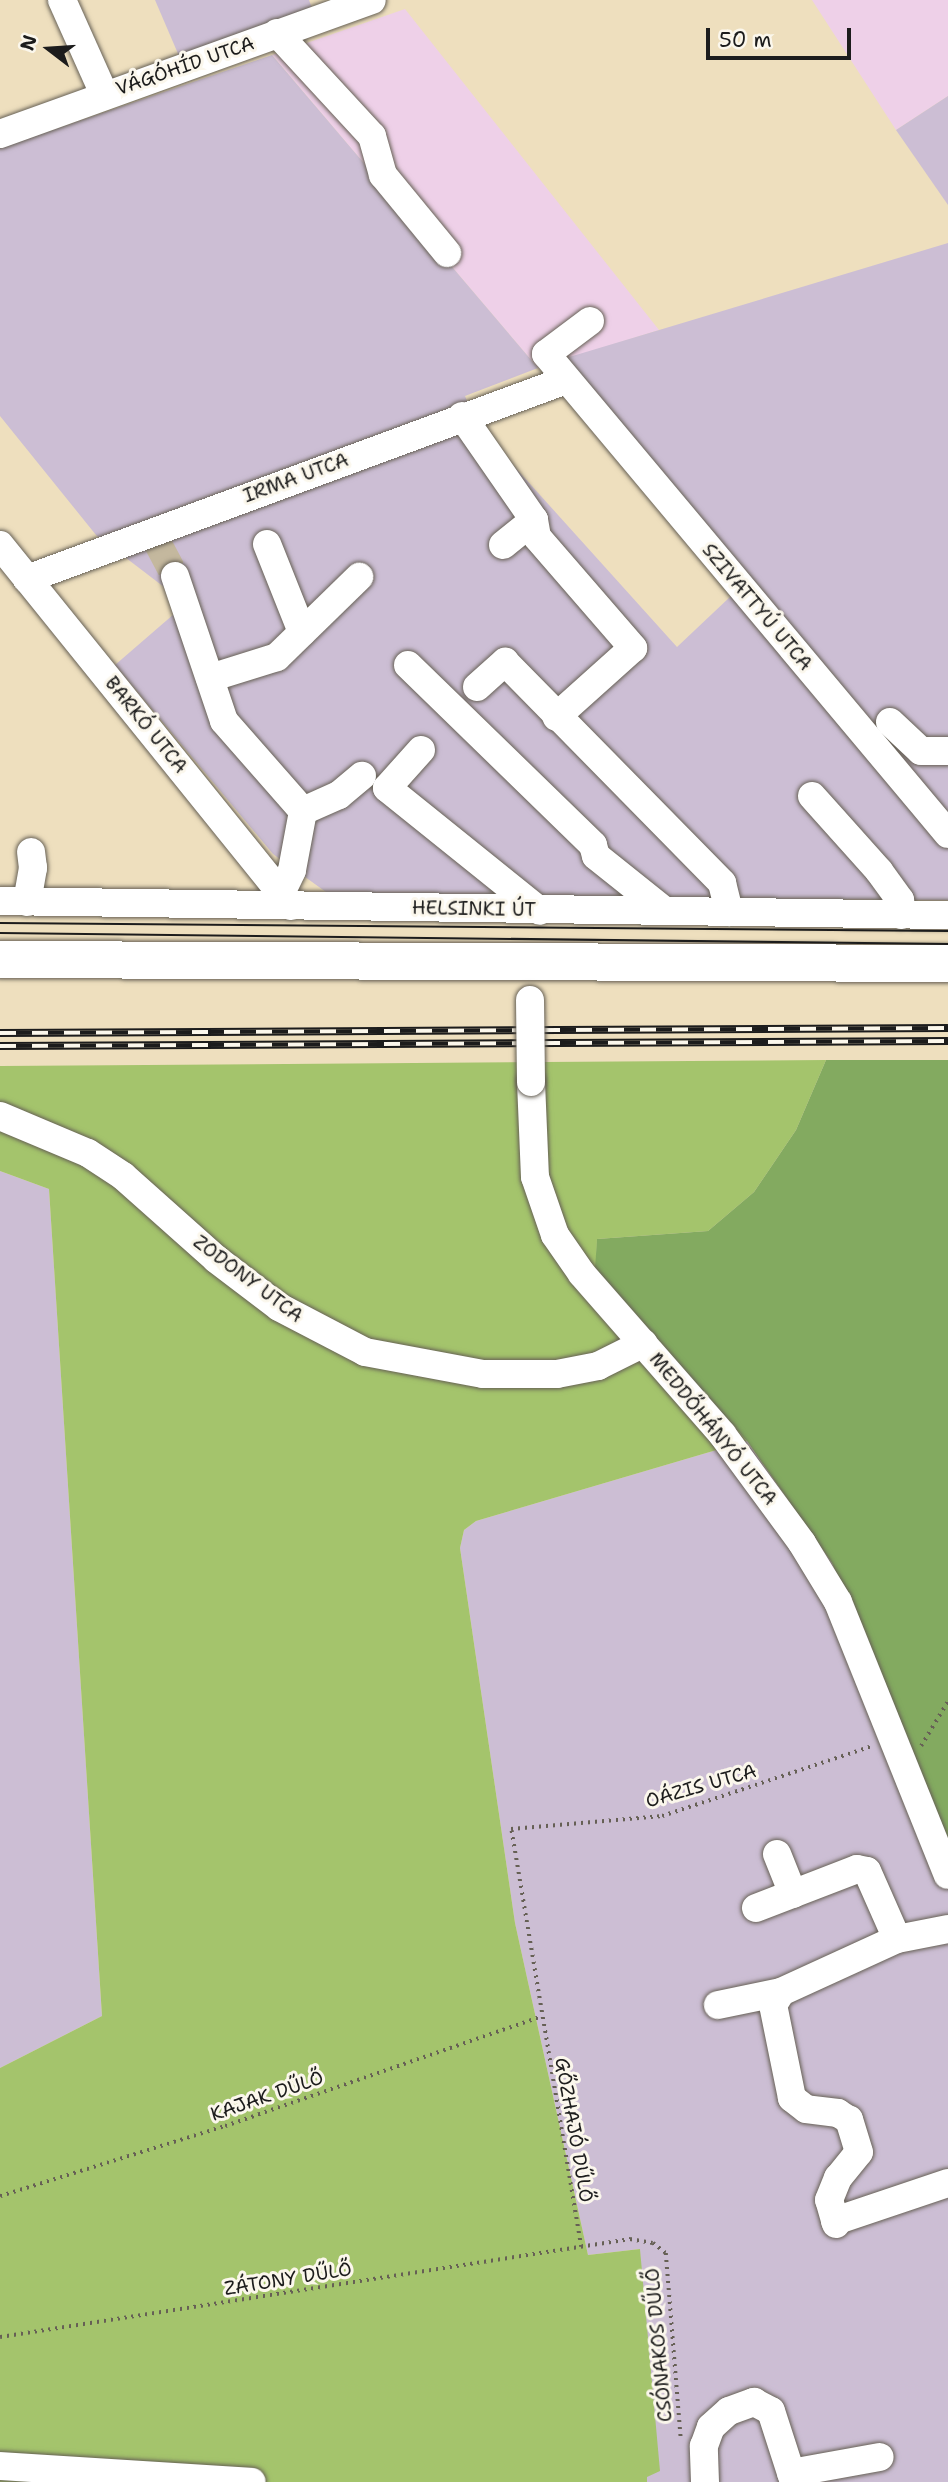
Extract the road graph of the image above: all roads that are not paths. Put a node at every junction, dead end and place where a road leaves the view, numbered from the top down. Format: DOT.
graph roads {
  1 [pos="62,0"];
  2 [pos="372,0"];
  3 [pos="326,7"];
  4 [pos="277,33"];
  5 [pos="104,94"];
  6 [pos="0,134"];
  7 [pos="447,253"];
  8 [pos="590,321"];
  9 [pos="566,380"];
  10 [pos="462,416"];
  11 [pos="534,520"];
  12 [pos="267,544"];
  13 [pos="0,545"];
  14 [pos="503,545"];
  15 [pos="175,576"];
  16 [pos="359,577"];
  17 [pos="27,579"];
  18 [pos="302,632"];
  19 [pos="408,665"];
  20 [pos="210,678"];
  21 [pos="477,687"];
  22 [pos="556,717"];
  23 [pos="890,722"];
  24 [pos="421,750"];
  25 [pos="943,760"];
  26 [pos="362,776"];
  27 [pos="812,796"];
  28 [pos="303,811"];
  29 [pos="948,834"];
  30 [pos="31,852"];
  31 [pos="286,900"];
  32 [pos="14,902"];
  33 [pos="540,911"];
  34 [pos="665,911"];
  35 [pos="729,912"];
  36 [pos="901,915"];
  37 [pos="948,915"];
  38 [pos="0,959"];
  39 [pos="948,963"];
  40 [pos="529,975"];
  41 [pos="0,978"];
  42 [pos="948,982"];
  43 [pos="0,1116"];
  44 [pos="644,1343"];
  45 [pos="776,1854"];
  46 [pos="948,1875"];
  47 [pos="793,1894"];
  48 [pos="756,1908"];
  49 [pos="948,1928"];
  50 [pos="897,1939"];
  51 [pos="781,1992"];
  52 [pos="718,2005"];
  53 [pos="948,2183"];
  54 [pos="880,2457"];
  55 [pos="0,2466"];
  56 [pos="793,2477"];
  57 [pos="116,2478"];
  58 [pos="251,2482"];
  59 [pos="705,2482"];
  1 -- 5 [label="street"];
  2 -- 3 [label="street, VÁGÓHÍD UTCA"];
  3 -- 4 [label="street, VÁGÓHÍD UTCA"];
  4 -- 5 [label="street, VÁGÓHÍD UTCA"];
  4 -- 7 [label="street"];
  5 -- 6 [label="street, VÁGÓHÍD UTCA"];
  8 -- 9 [label="street, SZIVATTYÚ UTCA"];
  9 -- 10 [label="street, IRMA UTCA"];
  9 -- 29 [label="street, SZIVATTYÚ UTCA"];
  10 -- 11 [label="street"];
  10 -- 17 [label="street, IRMA UTCA"];
  11 -- 14 [label="street"];
  11 -- 22 [label="street"];
  12 -- 18 [label="street"];
  13 -- 17 [label="street, BARKÓ UTCA"];
  15 -- 20 [label="street"];
  16 -- 18 [label="street"];
  17 -- 31 [label="street, BARKÓ UTCA"];
  18 -- 20 [label="street"];
  19 -- 34 [label="street"];
  20 -- 28 [label="street"];
  21 -- 22 [label="street"];
  22 -- 35 [label="street"];
  23 -- 25 [label="street"];
  24 -- 33 [label="street"];
  26 -- 28 [label="street"];
  27 -- 36 [label="street"];
  28 -- 31 [label="street"];
  30 -- 32 [label="street"];
  31 -- 32 [label="street, HELSINKI ÚT"];
  31 -- 33 [label="street, HELSINKI ÚT"];
  33 -- 34 [label="street, HELSINKI ÚT"];
  34 -- 35 [label="street, HELSINKI ÚT"];
  35 -- 36 [label="street, HELSINKI ÚT"];
  36 -- 37 [label="street, HELSINKI ÚT"];
  38 -- 40 [label="main road"];
  39 -- 40 [label="main road"];
  40 -- 41 [label="main road"];
  40 -- 42 [label="main road"];
  40 -- 44 [label="street, MEDDŐHÁNYÓ UTCA, bridge"];
  43 -- 44 [label="street, ZODONY UTCA"];
  44 -- 46 [label="street, MEDDŐHÁNYÓ UTCA"];
  45 -- 47 [label="street"];
  47 -- 48 [label="street"];
  47 -- 50 [label="street"];
  49 -- 50 [label="street"];
  50 -- 51 [label="street"];
  51 -- 52 [label="street"];
  51 -- 53 [label="street"];
  54 -- 56 [label="street"];
  55 -- 57 [label="street"];
  56 -- 59 [label="street"];
  57 -- 58 [label="street"];
}
